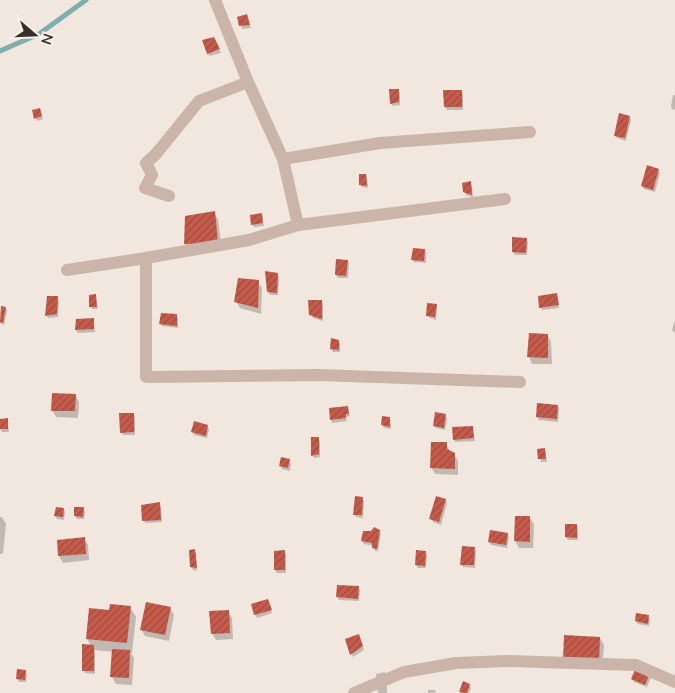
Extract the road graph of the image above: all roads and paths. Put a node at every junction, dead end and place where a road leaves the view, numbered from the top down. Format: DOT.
graph roads {
  1 [pos="215,0"];
  2 [pos="248,82"];
  3 [pos="530,132"];
  4 [pos="283,159"];
  5 [pos="170,196"];
  6 [pos="505,199"];
  7 [pos="298,225"];
  8 [pos="146,258"];
  9 [pos="68,270"];
  10 [pos="520,382"];
  11 [pos="675,682"];
  12 [pos="354,693"];
  1 -- 2 [label="street"];
  2 -- 4 [label="street"];
  2 -- 5 [label="street"];
  3 -- 4 [label="street"];
  4 -- 7 [label="street"];
  6 -- 7 [label="street"];
  7 -- 8 [label="street"];
  8 -- 9 [label="street"];
  8 -- 10 [label="street"];
  11 -- 12 [label="street"];
}
